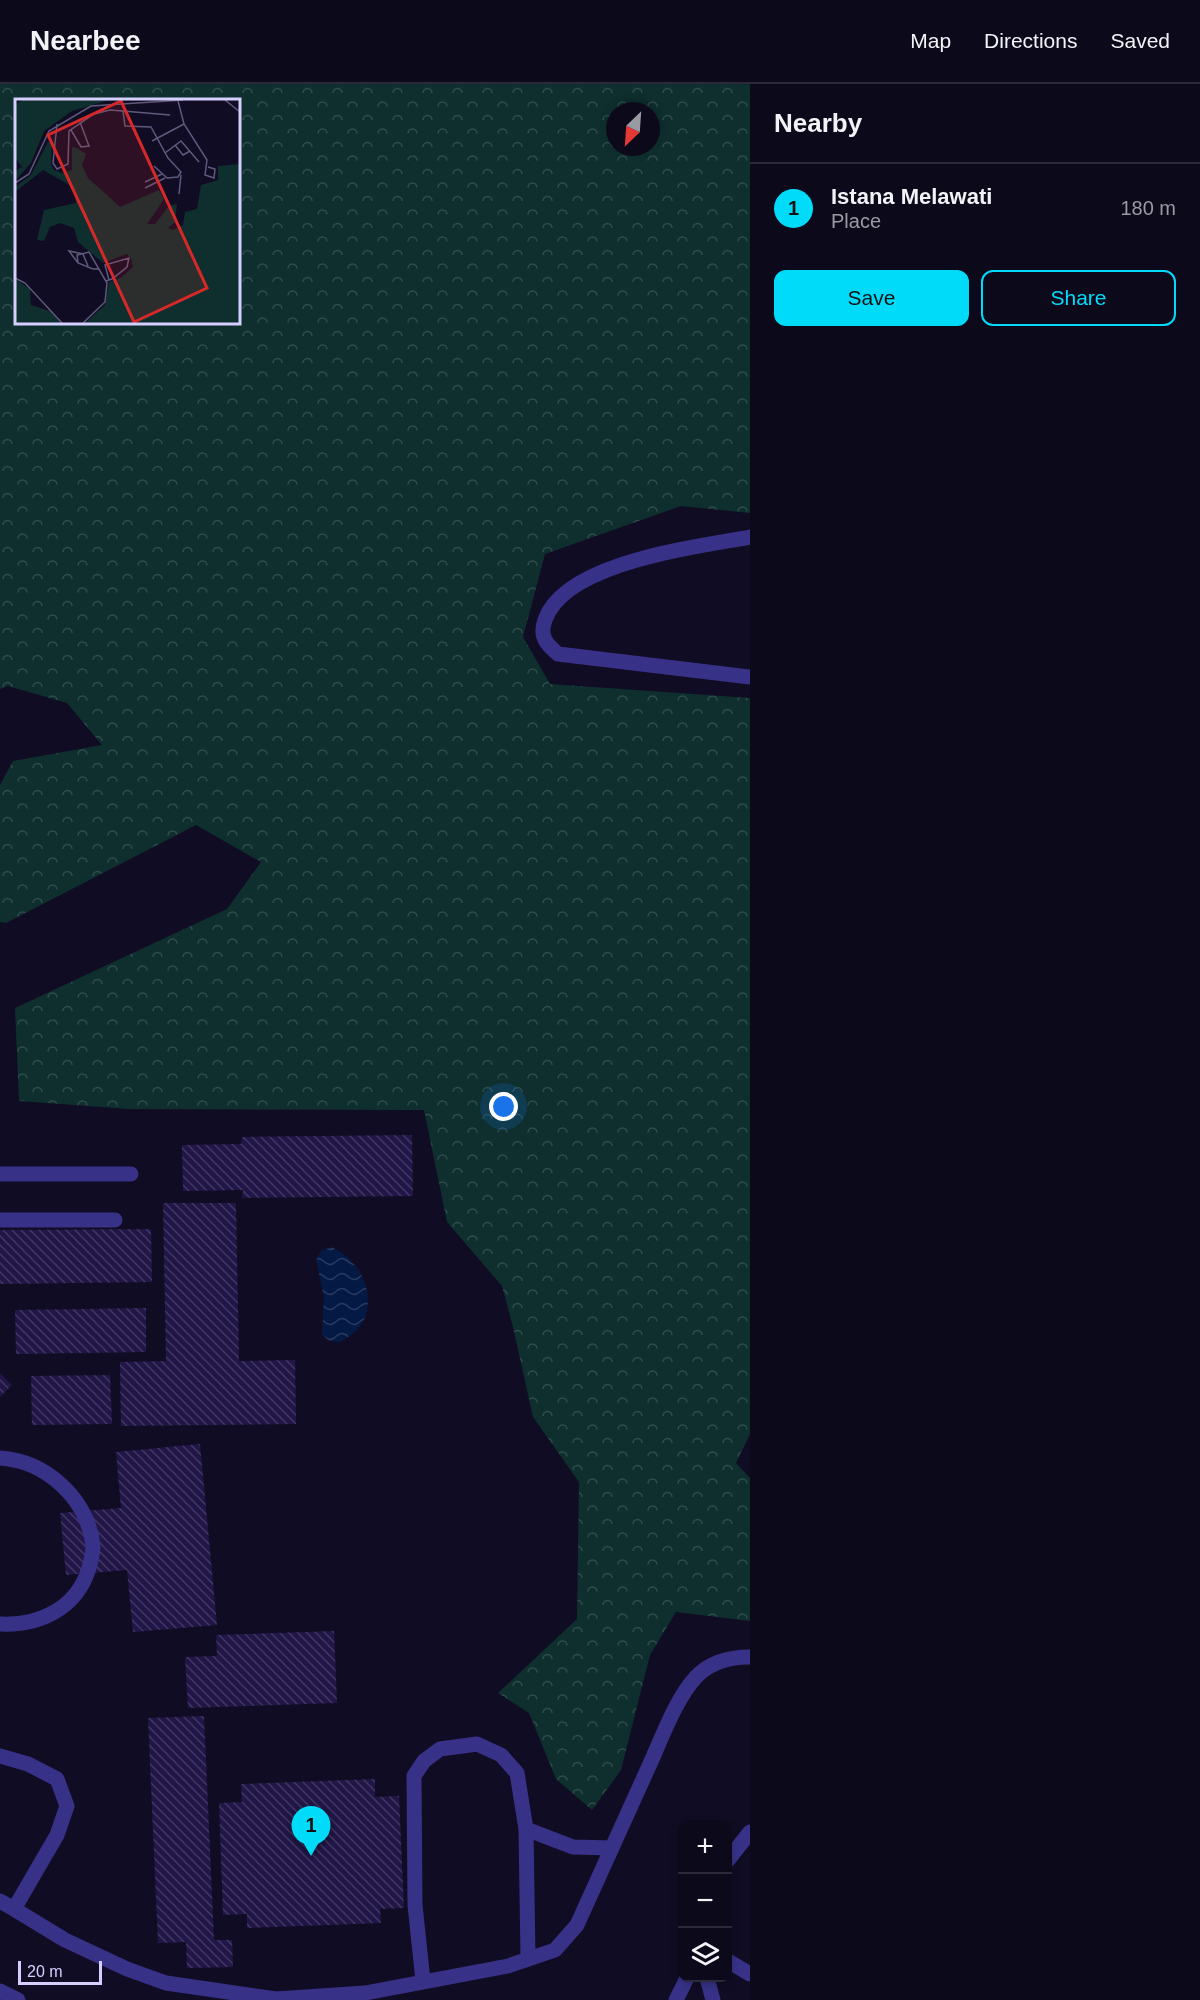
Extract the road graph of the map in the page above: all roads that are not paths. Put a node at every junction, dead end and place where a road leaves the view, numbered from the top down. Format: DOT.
graph roads {
  1 [pos="750,537"];
  2 [pos="750,677"];
  3 [pos="0,1174"];
  4 [pos="131,1174"];
  5 [pos="0,1220"];
  6 [pos="115,1221"];
  7 [pos="0,1458"];
  8 [pos="0,1624"];
  9 [pos="750,1657"];
  10 [pos="0,1756"];
  11 [pos="526,1829"];
  12 [pos="750,1832"];
  13 [pos="612,1848"];
  14 [pos="732,1855"];
  15 [pos="0,1900"];
  16 [pos="14,1909"];
  17 [pos="528,1958"];
  18 [pos="732,1963"];
  19 [pos="750,1974"];
  20 [pos="423,1982"];
  21 [pos="685,1982"];
  22 [pos="708,1982"];
  23 [pos="0,1991"];
  24 [pos="18,2000"];
  25 [pos="676,2000"];
  26 [pos="712,2000"];
  1 -- 2 [label="street"];
  3 -- 4 [label="street"];
  5 -- 6 [label="street"];
  7 -- 8 [label="street"];
  9 -- 13 [label="street"];
  10 -- 16 [label="street"];
  11 -- 13 [label="street"];
  11 -- 17 [label="street"];
  11 -- 20 [label="street"];
  12 -- 14 [label="street"];
  13 -- 17 [label="street"];
  15 -- 16 [label="street"];
  16 -- 20 [label="street"];
  17 -- 20 [label="street"];
  18 -- 19 [label="street"];
  21 -- 25 [label="street"];
  22 -- 26 [label="street"];
  23 -- 24 [label="street"];
}
